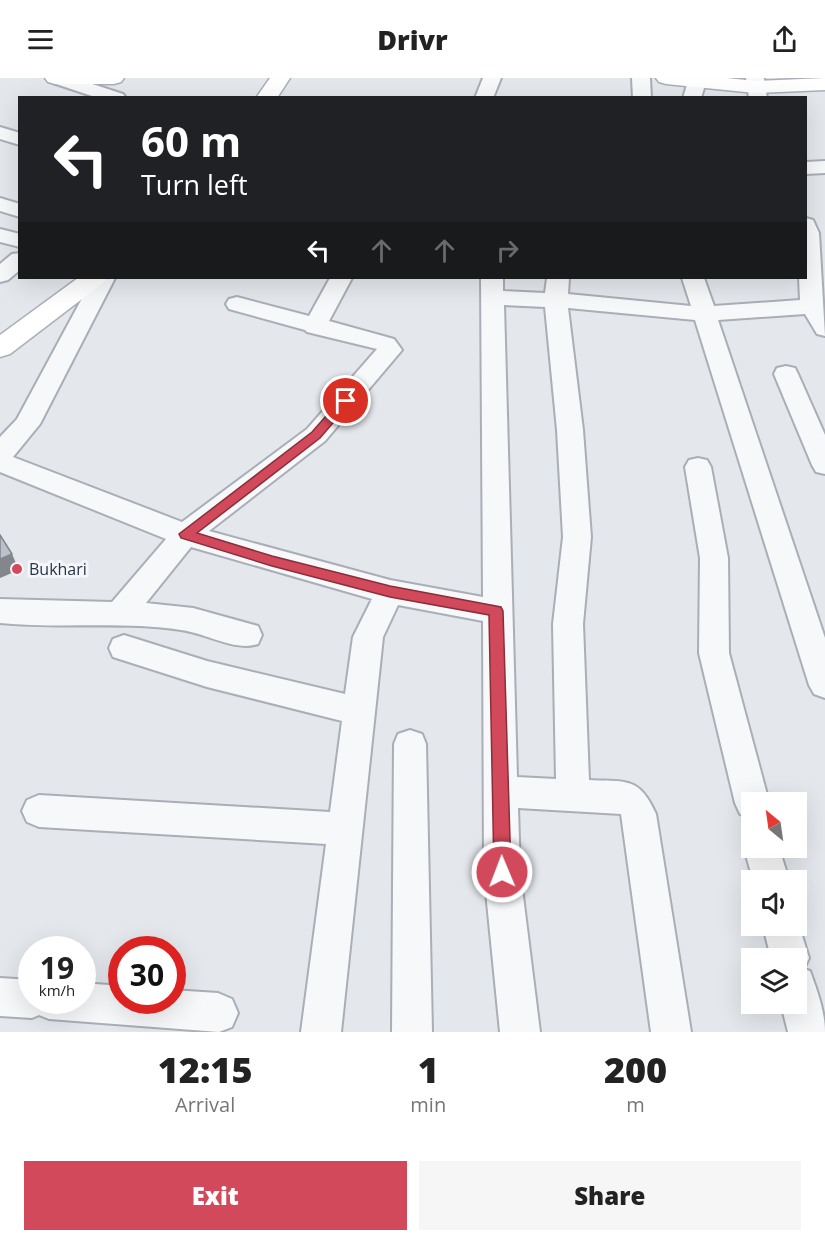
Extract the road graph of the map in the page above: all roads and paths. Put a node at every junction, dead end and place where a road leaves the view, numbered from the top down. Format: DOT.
graph roads {
  1 [pos="114,78"];
  2 [pos="280,78"];
  3 [pos="492,78"];
  4 [pos="641,78"];
  5 [pos="666,78"];
  6 [pos="57,79"];
  7 [pos="825,84"];
  8 [pos="696,86"];
  9 [pos="756,87"];
  10 [pos="111,96"];
  11 [pos="267,96"];
  12 [pos="485,96"];
  13 [pos="642,96"];
  14 [pos="0,133"];
  15 [pos="18,139"];
  16 [pos="825,167"];
  17 [pos="807,168"];
  18 [pos="0,204"];
  19 [pos="18,210"];
  20 [pos="807,228"];
  21 [pos="0,235"];
  22 [pos="18,240"];
  23 [pos="18,261"];
  24 [pos="0,275"];
  25 [pos="93,279"];
  26 [pos="103,279"];
  27 [pos="340,279"];
  28 [pos="693,279"];
  29 [pos="492,288"];
  30 [pos="557,289"];
  31 [pos="237,304"];
  32 [pos="812,306"];
  33 [pos="705,314"];
  34 [pos="315,327"];
  35 [pos="825,329"];
  36 [pos="0,348"];
  37 [pos="786,374"];
  38 [pos="0,454"];
  39 [pos="0,462"];
  40 [pos="825,465"];
  41 [pos="698,467"];
  42 [pos="185,534"];
  43 [pos="390,592"];
  44 [pos="0,611"];
  45 [pos="496,611"];
  46 [pos="120,614"];
  47 [pos="246,635"];
  48 [pos="124,648"];
  49 [pos="825,685"];
  50 [pos="358,711"];
  51 [pos="410,744"];
  52 [pos="501,792"];
  53 [pos="749,792"];
  54 [pos="573,795"];
  55 [pos="39,811"];
  56 [pos="345,829"];
  57 [pos="0,997"];
  58 [pos="18,998"];
  59 [pos="96,1004"];
  60 [pos="218,1013"];
  61 [pos="803,1014"];
  62 [pos="321,1032"];
  63 [pos="412,1032"];
  64 [pos="520,1032"];
  65 [pos="671,1032"];
  66 [pos="808,1032"];
  1 -- 6 [label="main road"];
  2 -- 11 [label="main road"];
  3 -- 12 [label="street"];
  4 -- 13 [label="street"];
  5 -- 8 [label="main road"];
  6 -- 10 [label="street"];
  7 -- 9 [label="main road"];
  8 -- 9 [label="main road"];
  14 -- 15 [label="street"];
  16 -- 17 [label="street"];
  18 -- 19 [label="street"];
  20 -- 32 [label="street"];
  21 -- 22 [label="street"];
  23 -- 24 [label="street"];
  25 -- 36 [label="main road"];
  26 -- 38 [label="street"];
  27 -- 34 [label="street"];
  28 -- 33 [label="street"];
  29 -- 30 [label="street"];
  29 -- 45 [label="street"];
  30 -- 33 [label="street"];
  30 -- 54 [label="street"];
  31 -- 34 [label="street"];
  32 -- 33 [label="street"];
  32 -- 35 [label="street"];
  33 -- 49 [label="street"];
  34 -- 42 [label="street"];
  37 -- 40 [label="street"];
  39 -- 42 [label="street"];
  41 -- 53 [label="street"];
  42 -- 43 [label="street"];
  42 -- 46 [label="street"];
  43 -- 45 [label="street"];
  43 -- 50 [label="street"];
  44 -- 46 [label="street"];
  45 -- 52 [label="street"];
  46 -- 47 [label="street"];
  48 -- 50 [label="street"];
  50 -- 56 [label="street"];
  51 -- 63 [label="street"];
  52 -- 54 [label="street"];
  52 -- 64 [label="street"];
  54 -- 65 [label="street"];
  55 -- 56 [label="street"];
  56 -- 62 [label="street"];
  57 -- 58 [label="street"];
  59 -- 60 [label="street"];
  61 -- 66 [label="street"];
}
